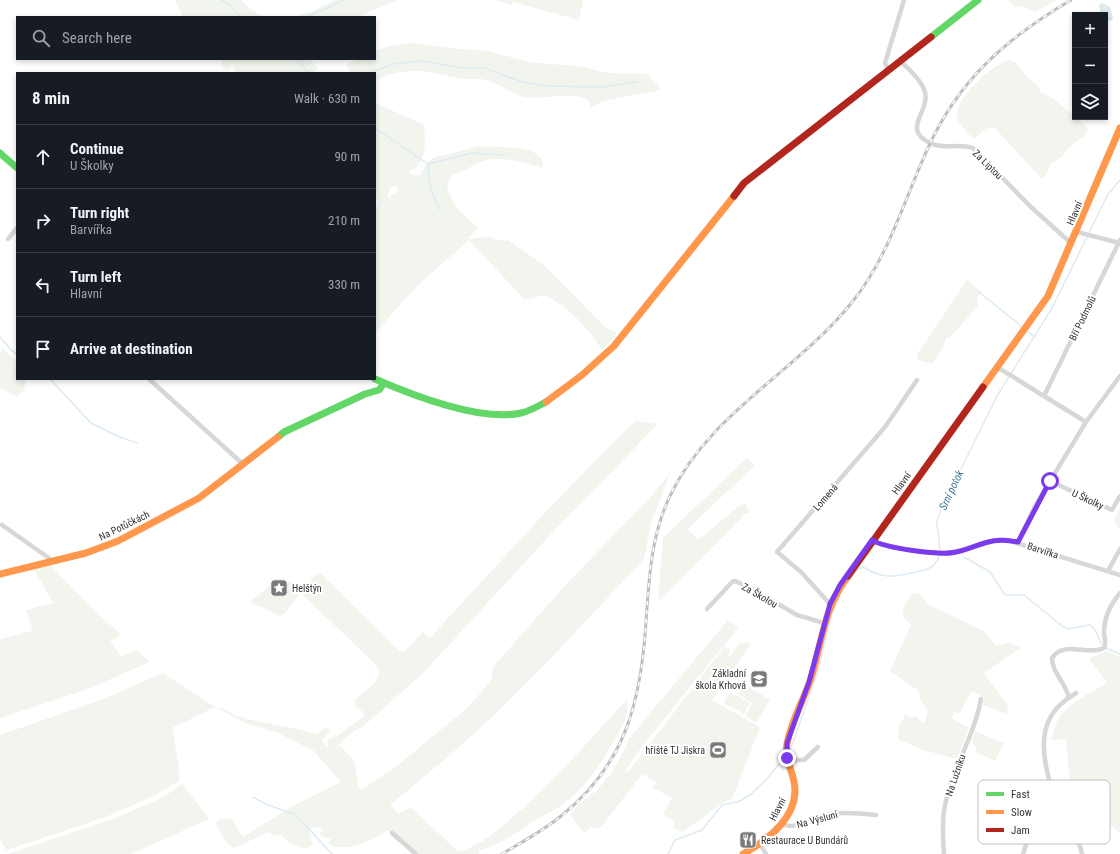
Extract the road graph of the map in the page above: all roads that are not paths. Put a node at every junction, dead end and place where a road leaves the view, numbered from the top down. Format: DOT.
graph roads {
  1 [pos="904,0"];
  2 [pos="978,0"];
  3 [pos="900,61"];
  4 [pos="888,70"];
  5 [pos="1120,128"];
  6 [pos="0,152"];
  7 [pos="16,167"];
  8 [pos="16,229"];
  9 [pos="1077,232"];
  10 [pos="8,239"];
  11 [pos="1120,242"];
  12 [pos="1072,244"];
  13 [pos="997,367"];
  14 [pos="1120,376"];
  15 [pos="376,379"];
  16 [pos="150,380"];
  17 [pos="917,380"];
  18 [pos="384,383"];
  19 [pos="1044,396"];
  20 [pos="1086,422"];
  21 [pos="244,465"];
  22 [pos="1050,481"];
  23 [pos="1120,496"];
  24 [pos="2,525"];
  25 [pos="872,540"];
  26 [pos="1018,542"];
  27 [pos="1120,549"];
  28 [pos="53,561"];
  29 [pos="1108,571"];
  30 [pos="0,574"];
  31 [pos="1120,575"];
  32 [pos="1120,593"];
  33 [pos="830,604"];
  34 [pos="707,609"];
  35 [pos="824,623"];
  36 [pos="1076,693"];
  37 [pos="1069,698"];
  38 [pos="981,699"];
  39 [pos="818,747"];
  40 [pos="787,756"];
  41 [pos="1048,780"];
  42 [pos="876,815"];
  43 [pos="782,824"];
  44 [pos="392,833"];
  45 [pos="760,844"];
  46 [pos="1026,844"];
  47 [pos="1080,844"];
  48 [pos="416,854"];
  49 [pos="743,854"];
  50 [pos="766,854"];
  51 [pos="944,854"];
  52 [pos="1023,854"];
  53 [pos="1082,854"];
  1 -- 4 [label="street"];
  2 -- 3 [label="street"];
  3 -- 4 [label="street"];
  3 -- 12 [label="street, Za Liptou"];
  4 -- 18 [label="street"];
  5 -- 9 [label="street, Hlavní"];
  6 -- 7 [label="street"];
  8 -- 10 [label="street"];
  9 -- 11 [label="street"];
  9 -- 12 [label="street, Hlavní"];
  11 -- 19 [label="street, Bří Podmolů"];
  12 -- 13 [label="street, Hlavní"];
  13 -- 19 [label="street"];
  13 -- 25 [label="street, Hlavní"];
  14 -- 20 [label="street"];
  15 -- 18 [label="street"];
  16 -- 21 [label="street"];
  17 -- 33 [label="street, Lomená"];
  18 -- 21 [label="street, Na Potůčkách"];
  19 -- 20 [label="street"];
  20 -- 22 [label="street"];
  21 -- 28 [label="street, Na Potůčkách"];
  22 -- 23 [label="street, U Školky"];
  22 -- 26 [label="street"];
  24 -- 28 [label="street"];
  25 -- 26 [label="street, Barvířka"];
  25 -- 33 [label="street, Hlavní"];
  26 -- 29 [label="street, Barvířka"];
  27 -- 29 [label="street"];
  28 -- 30 [label="street, Na Potůčkách"];
  29 -- 31 [label="street, Barvířka"];
  32 -- 37 [label="street"];
  33 -- 35 [label="street, Hlavní"];
  34 -- 35 [label="street, Za Školou"];
  35 -- 40 [label="street, Hlavní"];
  36 -- 37 [label="street"];
  37 -- 41 [label="street"];
  38 -- 51 [label="street, Na Lužníku"];
  39 -- 40 [label="street"];
  40 -- 43 [label="street, Hlavní"];
  42 -- 43 [label="street, Na Výsluní"];
  43 -- 45 [label="street, Hlavní"];
  44 -- 48 [label="street"];
  45 -- 49 [label="street, Hlavní"];
  45 -- 50 [label="street"];
  46 -- 52 [label="street"];
  47 -- 53 [label="street"];
}
